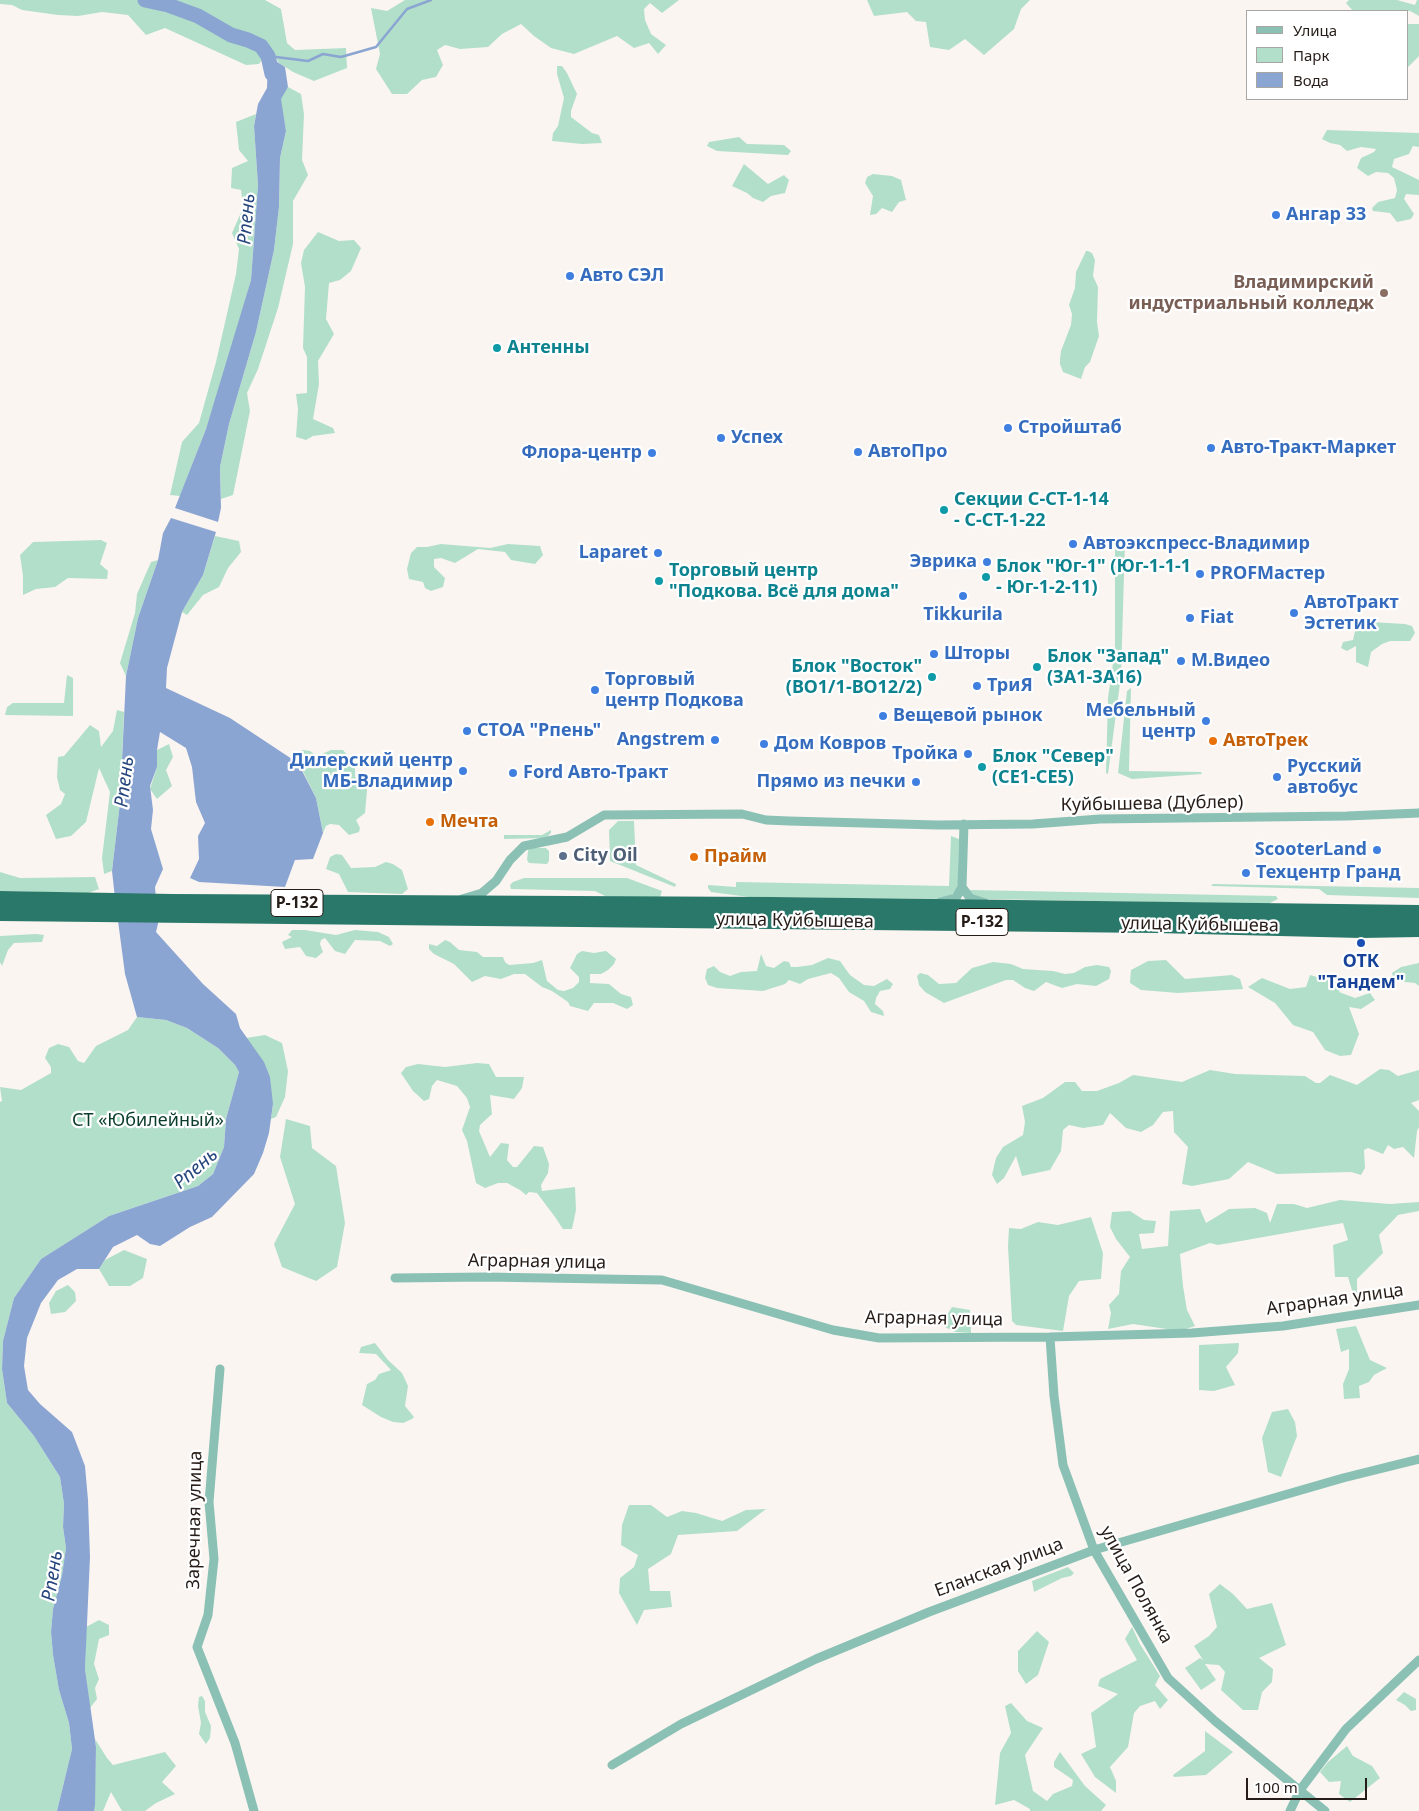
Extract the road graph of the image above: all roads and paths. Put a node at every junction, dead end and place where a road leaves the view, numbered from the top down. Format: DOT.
graph roads {
  1 [pos="1419,812"];
  2 [pos="964,824"];
  3 [pos="962,887"];
  4 [pos="0,900"];
  5 [pos="422,903"];
  6 [pos="105,908"];
  7 [pos="900,908"];
  8 [pos="172,909"];
  9 [pos="1018,909"];
  10 [pos="0,912"];
  11 [pos="1419,914"];
  12 [pos="1419,928"];
  13 [pos="394,1278"];
  14 [pos="1419,1305"];
  15 [pos="1050,1337"];
  16 [pos="220,1369"];
  17 [pos="1419,1458"];
  18 [pos="1094,1550"];
  19 [pos="1419,1660"];
  20 [pos="612,1765"];
  21 [pos="1300,1790"];
  22 [pos="254,1811"];
  23 [pos="1290,1811"];
  24 [pos="1325,1811"];
  1 -- 2 [label="street, Куйбышева (Дублер)"];
  2 -- 3 [label="street"];
  2 -- 5 [label="street, Куйбышева (Дублер)"];
  3 -- 7 [label="street"];
  3 -- 9 [label="street"];
  4 -- 6 [label="highway, Р-132"];
  5 -- 7 [label="highway, улица Куйбышева / Р-132"];
  5 -- 8 [label="highway, улица Куйбышева / Р-132"];
  6 -- 8 [label="highway, Р-132"];
  6 -- 10 [label="highway, Р-132"];
  7 -- 9 [label="highway, улица Куйбышева / Р-132"];
  8 -- 12 [label="highway, улица Куйбышева / Р-132"];
  9 -- 11 [label="highway, улица Куйбышева / Р-132"];
  13 -- 15 [label="street, Аграрная улица"];
  14 -- 15 [label="street, Аграрная улица"];
  15 -- 18 [label="street, улица Полянка"];
  16 -- 22 [label="street, Заречная улица"];
  17 -- 18 [label="street, Еланская улица"];
  18 -- 20 [label="street, Еланская улица"];
  18 -- 21 [label="street, улица Полянка"];
  19 -- 21 [label="street"];
  21 -- 23 [label="street"];
  21 -- 24 [label="street, улица Полянка"];
}
